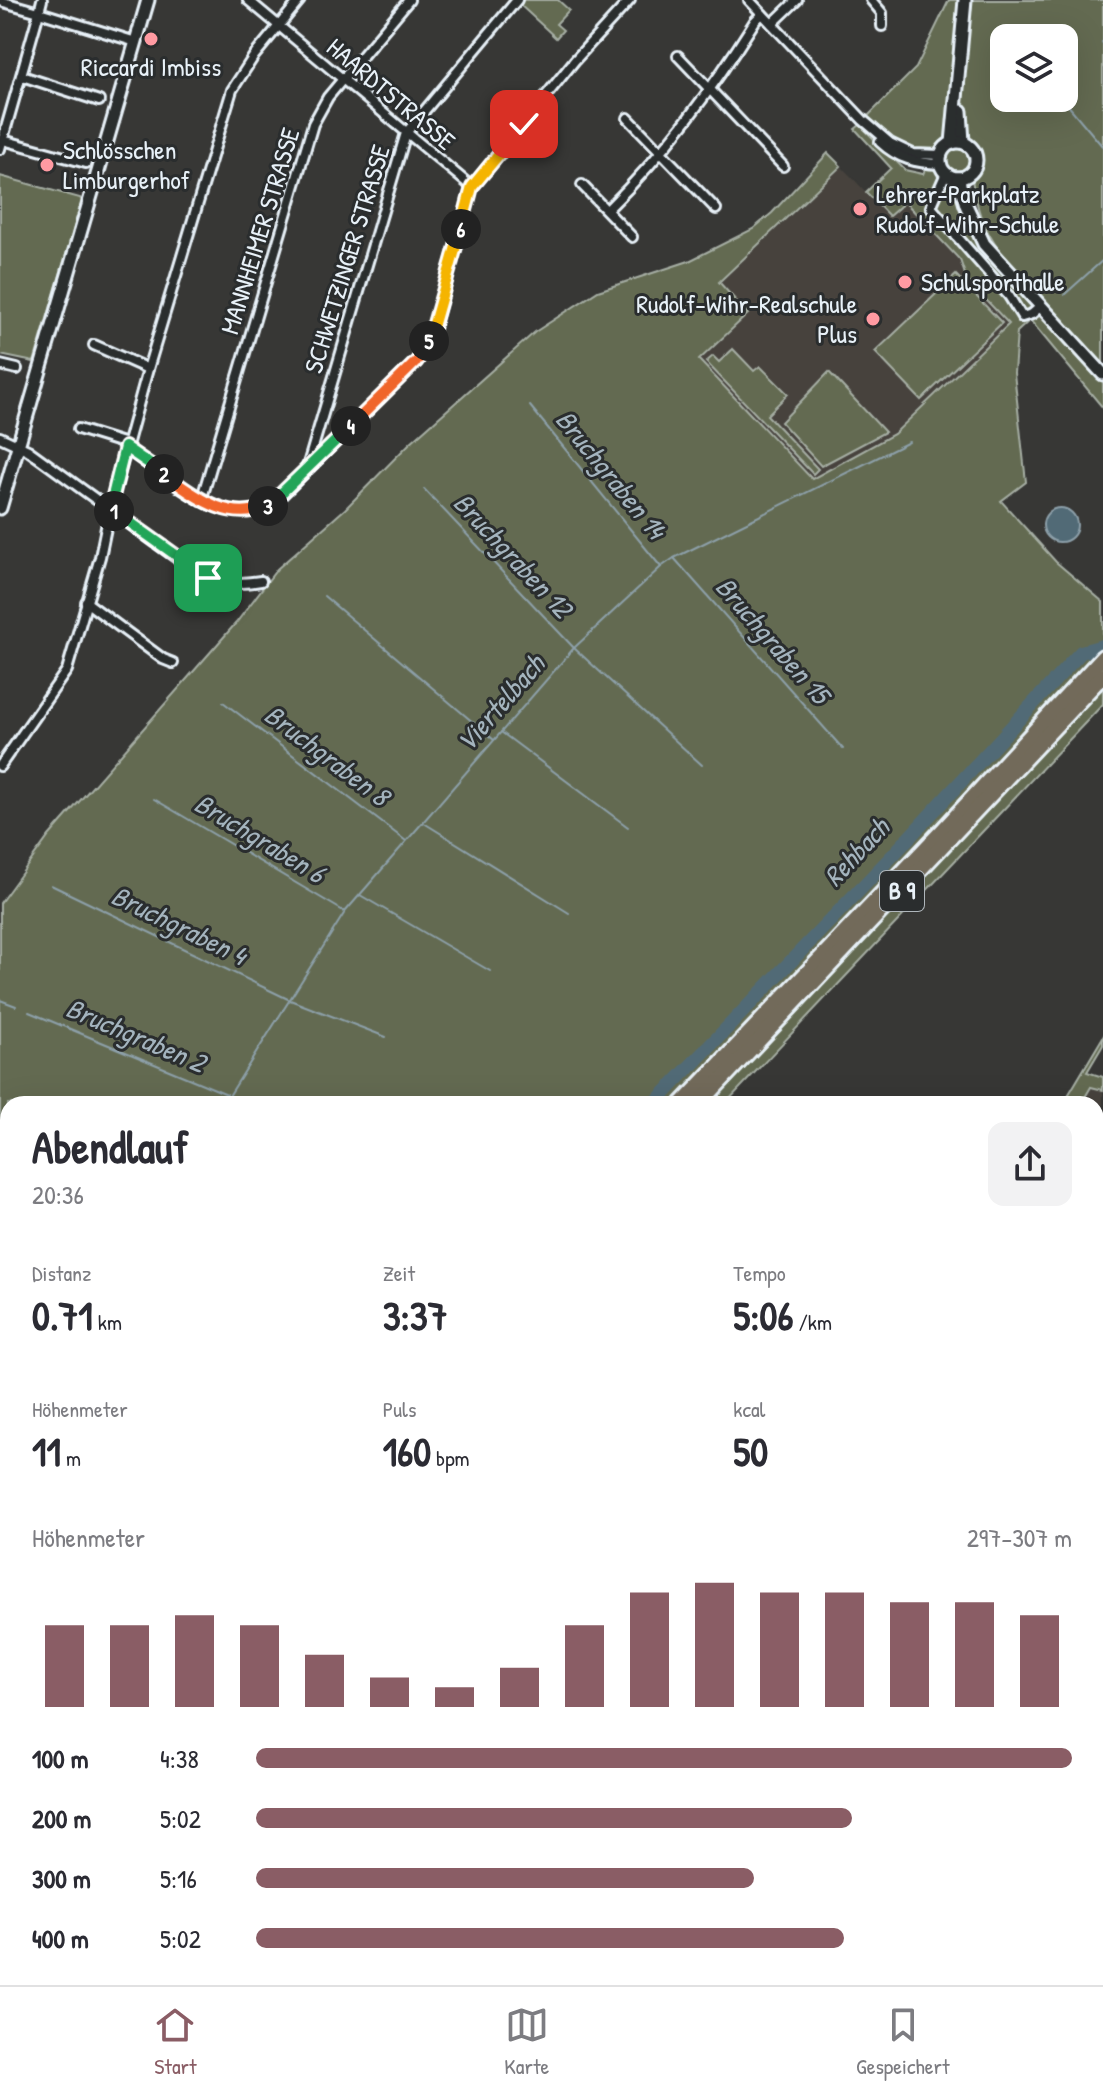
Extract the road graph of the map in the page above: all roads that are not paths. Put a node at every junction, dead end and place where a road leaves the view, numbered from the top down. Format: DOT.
graph roads {
  1 [pos="42,0"];
  2 [pos="148,0"];
  3 [pos="248,0"];
  4 [pos="300,0"];
  5 [pos="409,0"];
  6 [pos="517,0"];
  7 [pos="749,0"];
  8 [pos="797,0"];
  9 [pos="871,0"];
  10 [pos="965,0"];
  11 [pos="0,1"];
  12 [pos="626,1"];
  13 [pos="39,12"];
  14 [pos="762,14"];
  15 [pos="772,24"];
  16 [pos="279,26"];
  17 [pos="882,26"];
  18 [pos="136,42"];
  19 [pos="678,56"];
  20 [pos="22,76"];
  21 [pos="342,80"];
  22 [pos="711,90"];
  23 [pos="99,101"];
  24 [pos="628,118"];
  25 [pos="406,133"];
  26 [pos="957,143"];
  27 [pos="2,145"];
  28 [pos="662,153"];
  29 [pos="86,163"];
  30 [pos="942,164"];
  31 [pos="783,166"];
  32 [pos="962,177"];
  33 [pos="582,185"];
  34 [pos="472,187"];
  35 [pos="716,209"];
  36 [pos="607,210"];
  37 [pos="632,237"];
  38 [pos="1040,307"];
  39 [pos="94,345"];
  40 [pos="0,365"];
  41 [pos="17,369"];
  42 [pos="148,369"];
  43 [pos="1103,374"];
  44 [pos="78,429"];
  45 [pos="0,437"];
  46 [pos="18,445"];
  47 [pos="126,445"];
  48 [pos="305,472"];
  49 [pos="201,501"];
  50 [pos="0,508"];
  51 [pos="110,508"];
  52 [pos="261,581"];
  53 [pos="86,602"];
  54 [pos="1103,657"];
  55 [pos="173,663"];
  56 [pos="1103,675"];
  57 [pos="0,766"];
  58 [pos="690,1096"];
  59 [pos="707,1096"];
  1 -- 13 [label="street"];
  2 -- 18 [label="street"];
  3 -- 16 [label="street, HAARDTSTRASSE"];
  4 -- 16 [label="street"];
  5 -- 21 [label="street, MANNHEIMER STRASSE"];
  6 -- 25 [label="street, SCHWETZINGER STRASSE"];
  7 -- 14 [label="street"];
  8 -- 15 [label="street"];
  9 -- 17 [label="street"];
  10 -- 26 [label="street"];
  11 -- 13 [label="street"];
  12 -- 34 [label="street"];
  13 -- 18 [label="street"];
  13 -- 20 [label="street"];
  14 -- 15 [label="street"];
  14 -- 22 [label="street"];
  15 -- 30 [label="street"];
  16 -- 21 [label="street, HAARDTSTRASSE"];
  16 -- 42 [label="street"];
  18 -- 46 [label="street"];
  19 -- 22 [label="street"];
  20 -- 23 [label="street"];
  20 -- 27 [label="street"];
  21 -- 25 [label="street, HAARDTSTRASSE"];
  21 -- 49 [label="street, MANNHEIMER STRASSE"];
  22 -- 28 [label="street"];
  22 -- 31 [label="street"];
  24 -- 28 [label="street"];
  25 -- 34 [label="street, HAARDTSTRASSE"];
  25 -- 48 [label="street, SCHWETZINGER STRASSE"];
  26 -- 30 [label="street"];
  26 -- 32 [label="street"];
  27 -- 29 [label="street"];
  28 -- 35 [label="street"];
  28 -- 36 [label="street"];
  30 -- 32 [label="street"];
  30 -- 38 [label="street"];
  32 -- 38 [label="street"];
  33 -- 36 [label="street"];
  34 -- 48 [label="street"];
  36 -- 37 [label="street"];
  38 -- 43 [label="street"];
  39 -- 42 [label="street"];
  40 -- 41 [label="street"];
  42 -- 47 [label="street"];
  44 -- 47 [label="street"];
  45 -- 46 [label="street"];
  46 -- 50 [label="street"];
  46 -- 51 [label="street"];
  47 -- 49 [label="street"];
  47 -- 51 [label="street"];
  48 -- 49 [label="street"];
  51 -- 52 [label="street"];
  51 -- 53 [label="street"];
  53 -- 55 [label="street"];
  53 -- 57 [label="street"];
  54 -- 58 [label="highway, B 9"];
  56 -- 59 [label="highway, B 9"];
}
